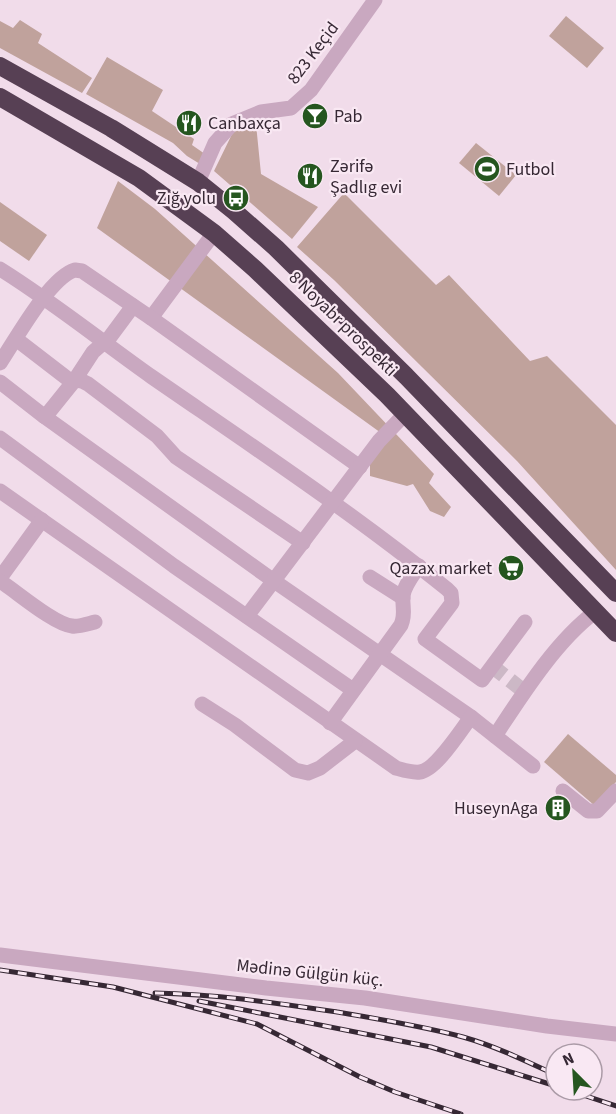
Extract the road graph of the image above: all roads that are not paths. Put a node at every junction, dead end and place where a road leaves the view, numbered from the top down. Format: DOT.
graph roads {
  1 [pos="375,0"];
  2 [pos="0,66"];
  3 [pos="0,98"];
  4 [pos="198,182"];
  5 [pos="214,233"];
  6 [pos="0,269"];
  7 [pos="43,298"];
  8 [pos="133,306"];
  9 [pos="151,318"];
  10 [pos="16,339"];
  11 [pos="103,343"];
  12 [pos="0,363"];
  13 [pos="74,381"];
  14 [pos="0,382"];
  15 [pos="405,414"];
  16 [pos="45,417"];
  17 [pos="1,442"];
  18 [pos="360,467"];
  19 [pos="0,491"];
  20 [pos="333,502"];
  21 [pos="42,520"];
  22 [pos="303,543"];
  23 [pos="419,566"];
  24 [pos="370,577"];
  25 [pos="0,579"];
  26 [pos="274,581"];
  27 [pos="616,594"];
  28 [pos="403,598"];
  29 [pos="595,612"];
  30 [pos="247,616"];
  31 [pos="95,622"];
  32 [pos="525,622"];
  33 [pos="616,633"];
  34 [pos="381,654"];
  35 [pos="353,690"];
  36 [pos="202,704"];
  37 [pos="471,717"];
  38 [pos="330,723"];
  39 [pos="495,736"];
  40 [pos="355,741"];
  41 [pos="533,766"];
  42 [pos="563,791"];
  43 [pos="616,791"];
  44 [pos="0,955"];
  45 [pos="616,1034"];
  1 -- 4 [label="street, 823 Keçid"];
  2 -- 4 [label="highway, 8 Noyabr prospekti"];
  3 -- 5 [label="highway, 8 Noyabr prospekti"];
  4 -- 27 [label="highway, 8 Noyabr prospekti"];
  5 -- 9 [label="street"];
  5 -- 15 [label="highway, 8 Noyabr prospekti"];
  6 -- 7 [label="street"];
  7 -- 8 [label="street"];
  7 -- 10 [label="street"];
  7 -- 11 [label="street"];
  8 -- 9 [label="street"];
  8 -- 11 [label="street"];
  9 -- 18 [label="street"];
  10 -- 12 [label="street"];
  10 -- 13 [label="street"];
  11 -- 13 [label="street"];
  11 -- 20 [label="street"];
  13 -- 16 [label="street"];
  13 -- 22 [label="street"];
  14 -- 16 [label="street"];
  15 -- 18 [label="street"];
  15 -- 29 [label="highway, 8 Noyabr prospekti"];
  16 -- 26 [label="street"];
  17 -- 30 [label="street"];
  18 -- 20 [label="street"];
  19 -- 21 [label="street"];
  20 -- 22 [label="street"];
  20 -- 23 [label="street"];
  21 -- 25 [label="street"];
  21 -- 38 [label="street"];
  22 -- 26 [label="street"];
  23 -- 28 [label="street"];
  23 -- 32 [label="street"];
  24 -- 28 [label="street"];
  25 -- 31 [label="street"];
  26 -- 30 [label="street"];
  26 -- 34 [label="street"];
  27 -- 29 [label="highway"];
  28 -- 34 [label="street"];
  29 -- 33 [label="highway, 8 Noyabr prospekti"];
  29 -- 39 [label="street"];
  30 -- 35 [label="street"];
  34 -- 35 [label="street"];
  34 -- 37 [label="street"];
  35 -- 38 [label="street"];
  36 -- 40 [label="street"];
  37 -- 39 [label="street"];
  37 -- 40 [label="street"];
  38 -- 40 [label="street"];
  39 -- 41 [label="street"];
  42 -- 43 [label="street"];
  44 -- 45 [label="street, Mədinə Gülgün küç."];
}
